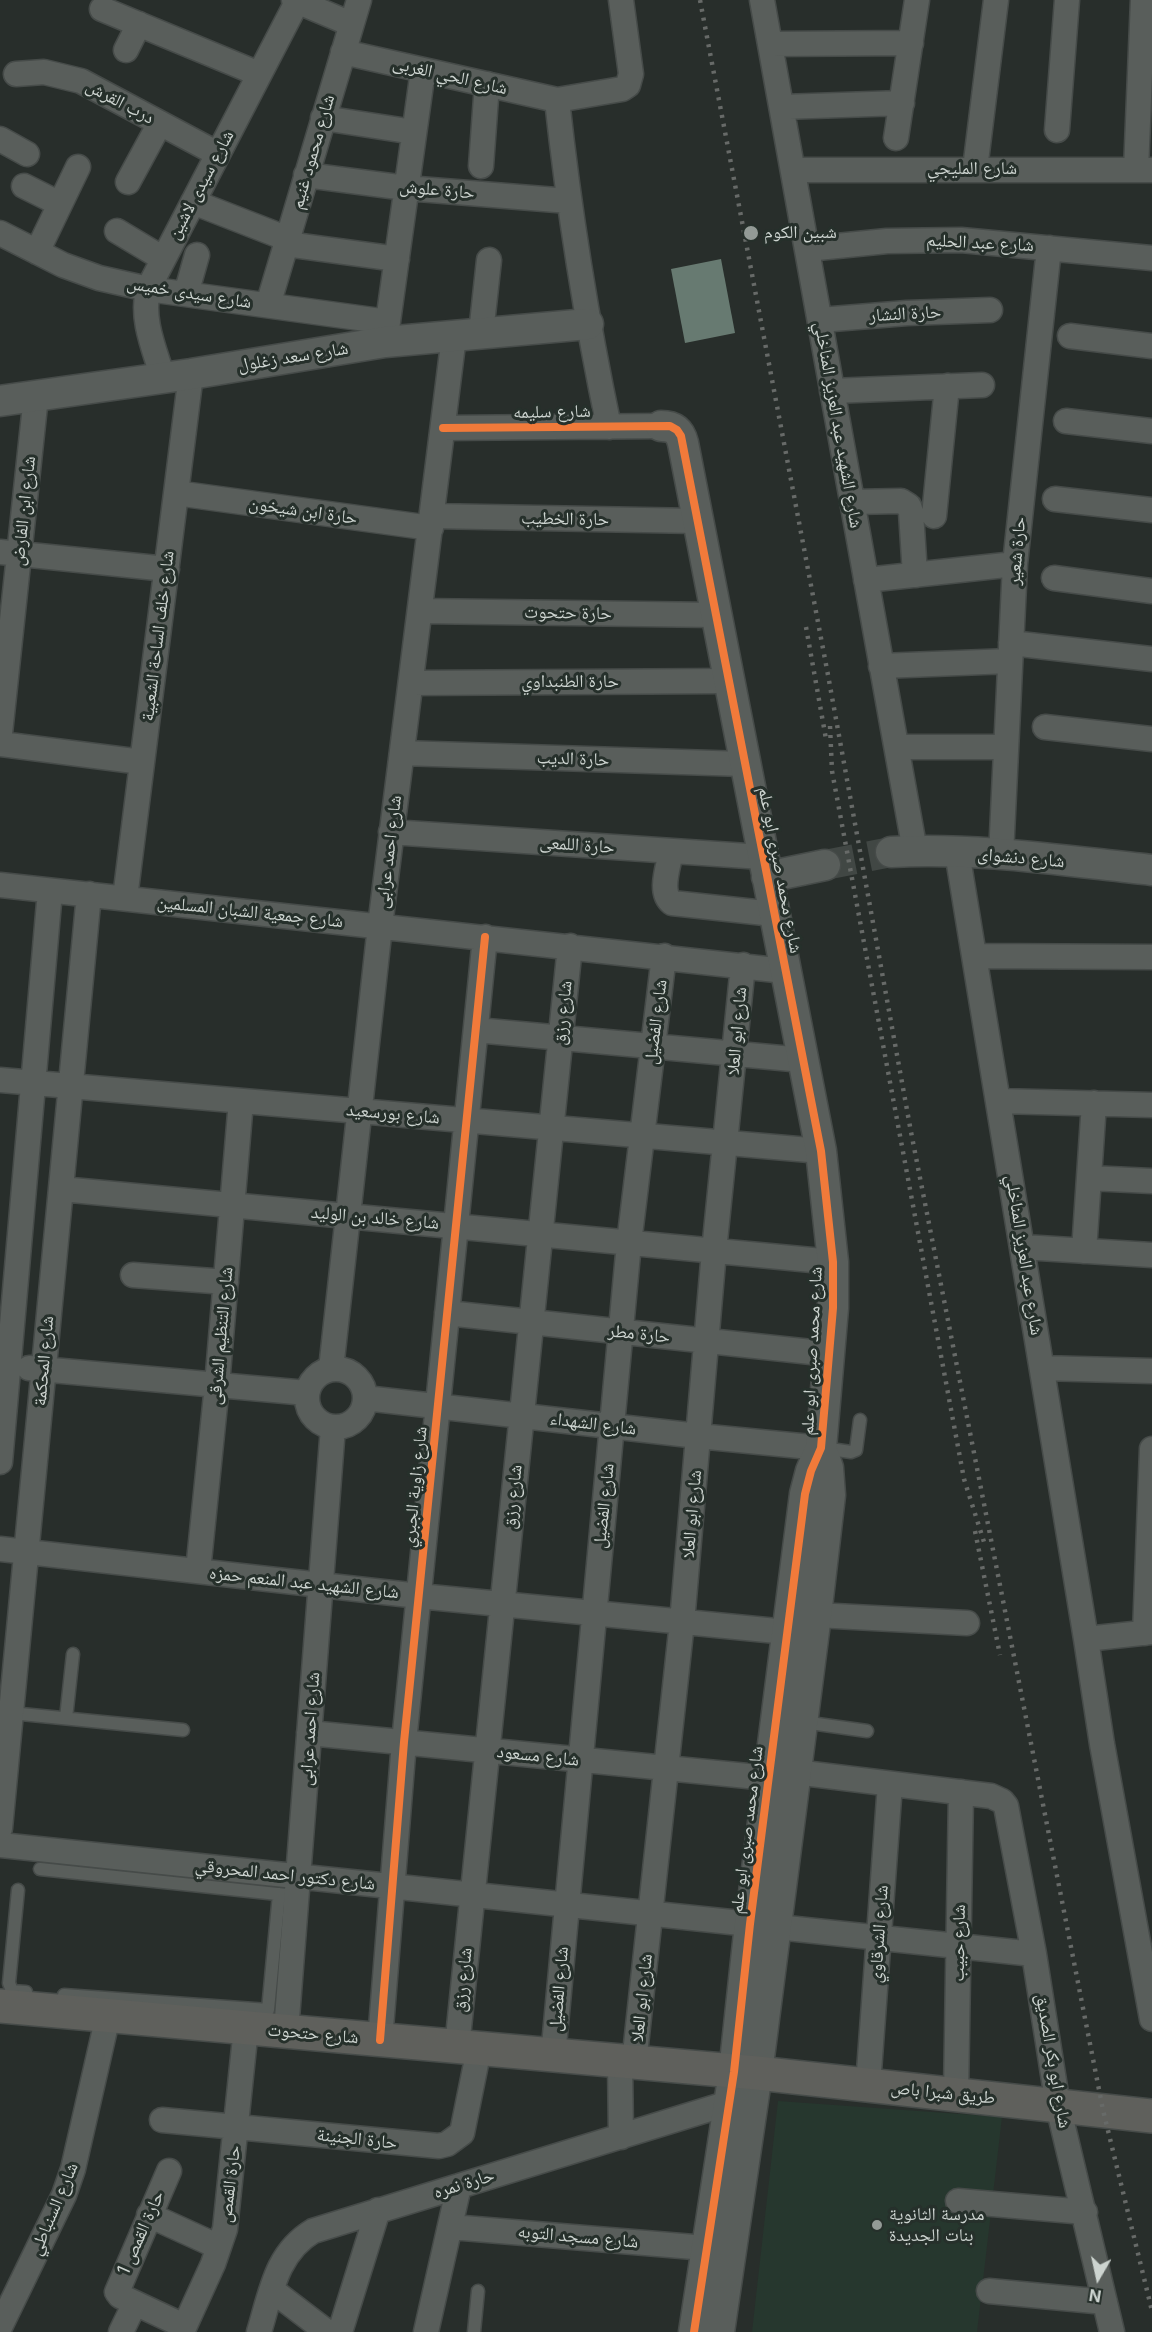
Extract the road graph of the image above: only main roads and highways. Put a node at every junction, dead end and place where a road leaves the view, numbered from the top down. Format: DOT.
graph roads {
  1 [pos="0,2006"];
  2 [pos="740,2083"];
  3 [pos="1152,2116"];
  1 -- 2 [label="main road, شارع حتحوت"];
  2 -- 3 [label="main road, طريق شبرا باص"];
}
